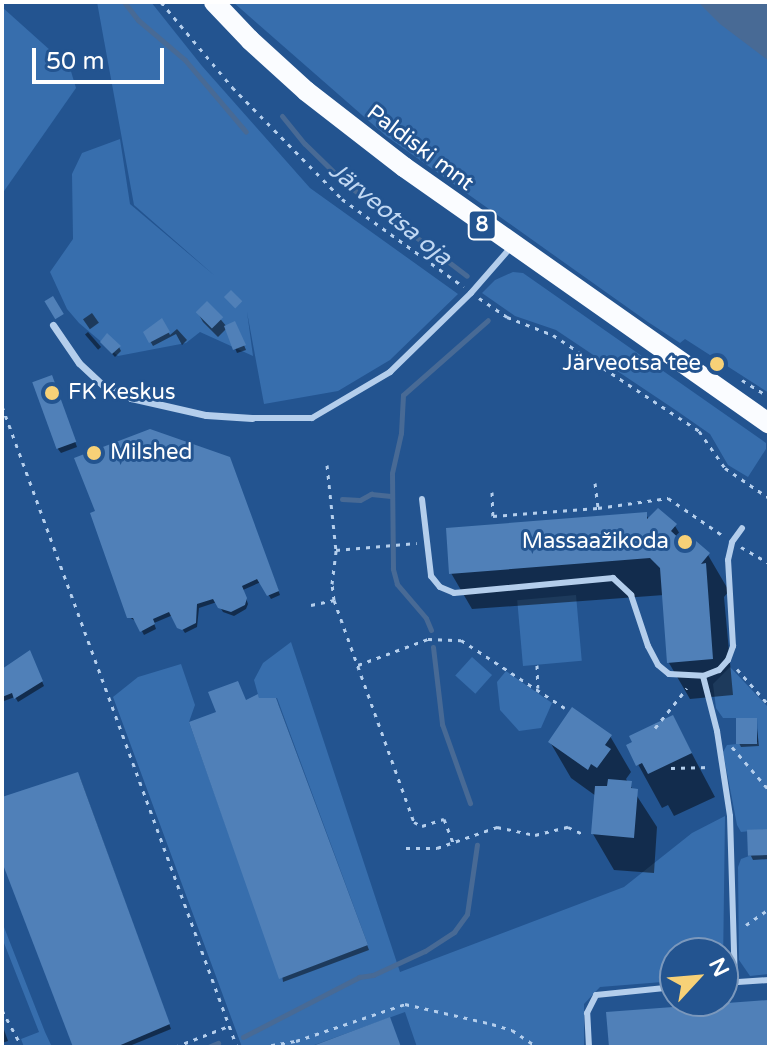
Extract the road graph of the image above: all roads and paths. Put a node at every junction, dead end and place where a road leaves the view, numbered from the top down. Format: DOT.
graph roads {
  1 [pos="161,2"];
  2 [pos="214,2"];
  3 [pos="512,246"];
  4 [pos="471,293"];
  5 [pos="53,325"];
  6 [pos="2,406"];
  7 [pos="3,413"];
  8 [pos="252,418"];
  9 [pos="769,424"];
  10 [pos="327,465"];
  11 [pos="595,483"];
  12 [pos="492,492"];
  13 [pos="769,498"];
  14 [pos="422,499"];
  15 [pos="598,508"];
  16 [pos="742,528"];
  17 [pos="427,542"];
  18 [pos="732,542"];
  19 [pos="336,550"];
  20 [pos="769,563"];
  21 [pos="334,600"];
  22 [pos="311,605"];
  23 [pos="728,660"];
  24 [pos="358,665"];
  25 [pos="537,665"];
  26 [pos="703,676"];
  27 [pos="538,688"];
  28 [pos="769,705"];
  29 [pos="565,708"];
  30 [pos="655,728"];
  31 [pos="717,731"];
  32 [pos="723,767"];
  33 [pos="671,768"];
  34 [pos="769,790"];
  35 [pos="585,835"];
  36 [pos="453,843"];
  37 [pos="406,848"];
  38 [pos="734,937"];
  39 [pos="769,980"];
  40 [pos="739,982"];
  41 [pos="659,989"];
  42 [pos="2,1010"];
  43 [pos="229,1026"];
  44 [pos="19,1046"];
  45 [pos="175,1047"];
  46 [pos="237,1047"];
  47 [pos="261,1047"];
  48 [pos="537,1047"];
  49 [pos="589,1047"];
  1 -- 4 [label="path"];
  2 -- 3 [label="main road, Paldiski mnt / 8"];
  3 -- 4 [label="lane"];
  3 -- 9 [label="main road, Paldiski mnt / 8"];
  4 -- 8 [label="lane"];
  4 -- 13 [label="path"];
  5 -- 8 [label="street"];
  6 -- 7 [label="path"];
  7 -- 43 [label="path"];
  10 -- 19 [label="path"];
  11 -- 15 [label="path"];
  12 -- 15 [label="path"];
  14 -- 17 [label="lane"];
  15 -- 18 [label="path"];
  16 -- 18 [label="lane"];
  17 -- 19 [label="path"];
  17 -- 26 [label="lane"];
  18 -- 20 [label="path"];
  18 -- 23 [label="lane"];
  19 -- 21 [label="path"];
  21 -- 22 [label="path"];
  21 -- 24 [label="path"];
  23 -- 26 [label="lane"];
  23 -- 28 [label="path"];
  24 -- 27 [label="path"];
  24 -- 36 [label="path"];
  25 -- 27 [label="path"];
  26 -- 30 [label="path"];
  26 -- 31 [label="lane"];
  27 -- 29 [label="path"];
  31 -- 32 [label="lane"];
  31 -- 34 [label="path"];
  32 -- 33 [label="path"];
  32 -- 38 [label="lane"];
  35 -- 36 [label="path"];
  36 -- 37 [label="path"];
  39 -- 40 [label="lane"];
  41 -- 49 [label="lane"];
  42 -- 44 [label="path"];
  43 -- 45 [label="path"];
  43 -- 46 [label="path"];
  47 -- 48 [label="path"];
}
